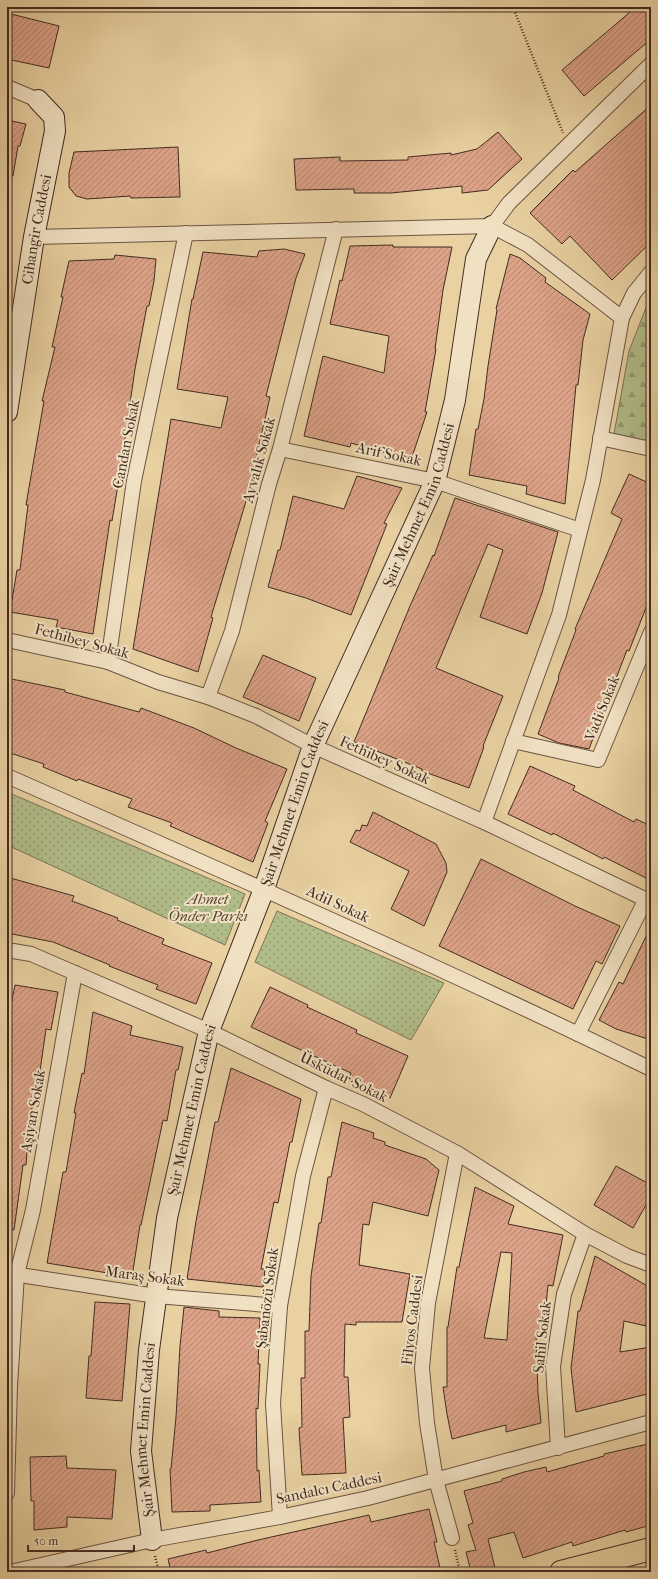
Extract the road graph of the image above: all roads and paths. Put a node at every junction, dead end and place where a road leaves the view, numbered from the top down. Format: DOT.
graph roads {
  1 [pos="513,7"];
  2 [pos="651,64"];
  3 [pos="7,87"];
  4 [pos="38,100"];
  5 [pos="563,134"];
  6 [pos="492,226"];
  7 [pos="336,229"];
  8 [pos="186,233"];
  9 [pos="34,237"];
  10 [pos="651,272"];
  11 [pos="622,318"];
  12 [pos="7,412"];
  13 [pos="600,438"];
  14 [pos="280,449"];
  15 [pos="651,449"];
  16 [pos="435,481"];
  17 [pos="580,530"];
  18 [pos="651,632"];
  19 [pos="7,640"];
  20 [pos="108,662"];
  21 [pos="208,697"];
  22 [pos="513,741"];
  23 [pos="313,746"];
  24 [pos="7,776"];
  25 [pos="484,822"];
  26 [pos="264,888"];
  27 [pos="648,901"];
  28 [pos="7,950"];
  29 [pos="75,973"];
  30 [pos="209,1031"];
  31 [pos="578,1034"];
  32 [pos="651,1069"];
  33 [pos="326,1088"];
  34 [pos="457,1153"];
  35 [pos="585,1234"];
  36 [pos="651,1265"];
  37 [pos="12,1274"];
  38 [pos="156,1296"];
  39 [pos="280,1306"];
  40 [pos="651,1422"];
  41 [pos="558,1448"];
  42 [pos="436,1480"];
  43 [pos="7,1493"];
  44 [pos="280,1517"];
  45 [pos="452,1538"];
  46 [pos="152,1540"];
  47 [pos="651,1549"];
  48 [pos="10,1572"];
  49 [pos="460,1572"];
  50 [pos="561,1572"];
  1 -- 5 [label="path"];
  2 -- 6 [label="street"];
  3 -- 4 [label="street"];
  4 -- 9 [label="street, Cihangir Caddesi"];
  6 -- 7 [label="street"];
  6 -- 11 [label="street"];
  6 -- 16 [label="street, Şair Mehmet Emin Caddesi"];
  7 -- 8 [label="street"];
  7 -- 14 [label="street, Ayvalık Sokak"];
  8 -- 9 [label="street"];
  8 -- 20 [label="street, Candan Sokak"];
  9 -- 12 [label="street, Cihangir Caddesi"];
  10 -- 11 [label="street"];
  11 -- 13 [label="street"];
  13 -- 15 [label="street"];
  13 -- 17 [label="street"];
  14 -- 16 [label="street, Arif Sokak"];
  14 -- 21 [label="street, Ayvalık Sokak"];
  16 -- 17 [label="street, Arif Sokak"];
  16 -- 23 [label="street, Şair Mehmet Emin Caddesi"];
  17 -- 22 [label="street"];
  18 -- 22 [label="street, Vadi Sokak"];
  19 -- 20 [label="street, Fethibey Sokak"];
  20 -- 21 [label="street, Fethibey Sokak"];
  21 -- 23 [label="street, Fethibey Sokak"];
  22 -- 25 [label="street"];
  23 -- 25 [label="street, Fethibey Sokak"];
  23 -- 26 [label="street, Şair Mehmet Emin Caddesi"];
  24 -- 26 [label="street, Adil Sokak"];
  25 -- 27 [label="street, Fethibey Sokak"];
  26 -- 30 [label="street, Şair Mehmet Emin Caddesi"];
  26 -- 31 [label="street, Adil Sokak"];
  27 -- 31 [label="street"];
  28 -- 29 [label="street, Üsküdar Sokak"];
  29 -- 30 [label="street, Üsküdar Sokak"];
  29 -- 37 [label="street, Aşiyan Sokak"];
  30 -- 33 [label="street, Üsküdar Sokak"];
  30 -- 38 [label="street, Şair Mehmet Emin Caddesi"];
  31 -- 32 [label="street, Adil Sokak"];
  33 -- 34 [label="street, Üsküdar Sokak"];
  33 -- 39 [label="street, Şabanözü Sokak"];
  34 -- 35 [label="street, Üsküdar Sokak"];
  34 -- 42 [label="street, Filyos Caddesi"];
  35 -- 36 [label="street, Üsküdar Sokak"];
  35 -- 41 [label="street, Sahil Sokak"];
  37 -- 38 [label="street, Maraş Sokak"];
  37 -- 43 [label="street, Aşiyan Sokak"];
  38 -- 39 [label="street, Maraş Sokak"];
  38 -- 46 [label="street, Şair Mehmet Emin Caddesi"];
  39 -- 44 [label="street, Şabanözü Sokak"];
  40 -- 41 [label="street, Sandalcı Caddesi"];
  41 -- 42 [label="street, Sandalcı Caddesi"];
  42 -- 44 [label="street, Sandalcı Caddesi"];
  42 -- 45 [label="street, Filyos Caddesi"];
  44 -- 46 [label="street, Sandalcı Caddesi"];
  45 -- 49 [label="path"];
  46 -- 48 [label="street, Sandalcı Caddesi"];
  47 -- 50 [label="highway"];
}
